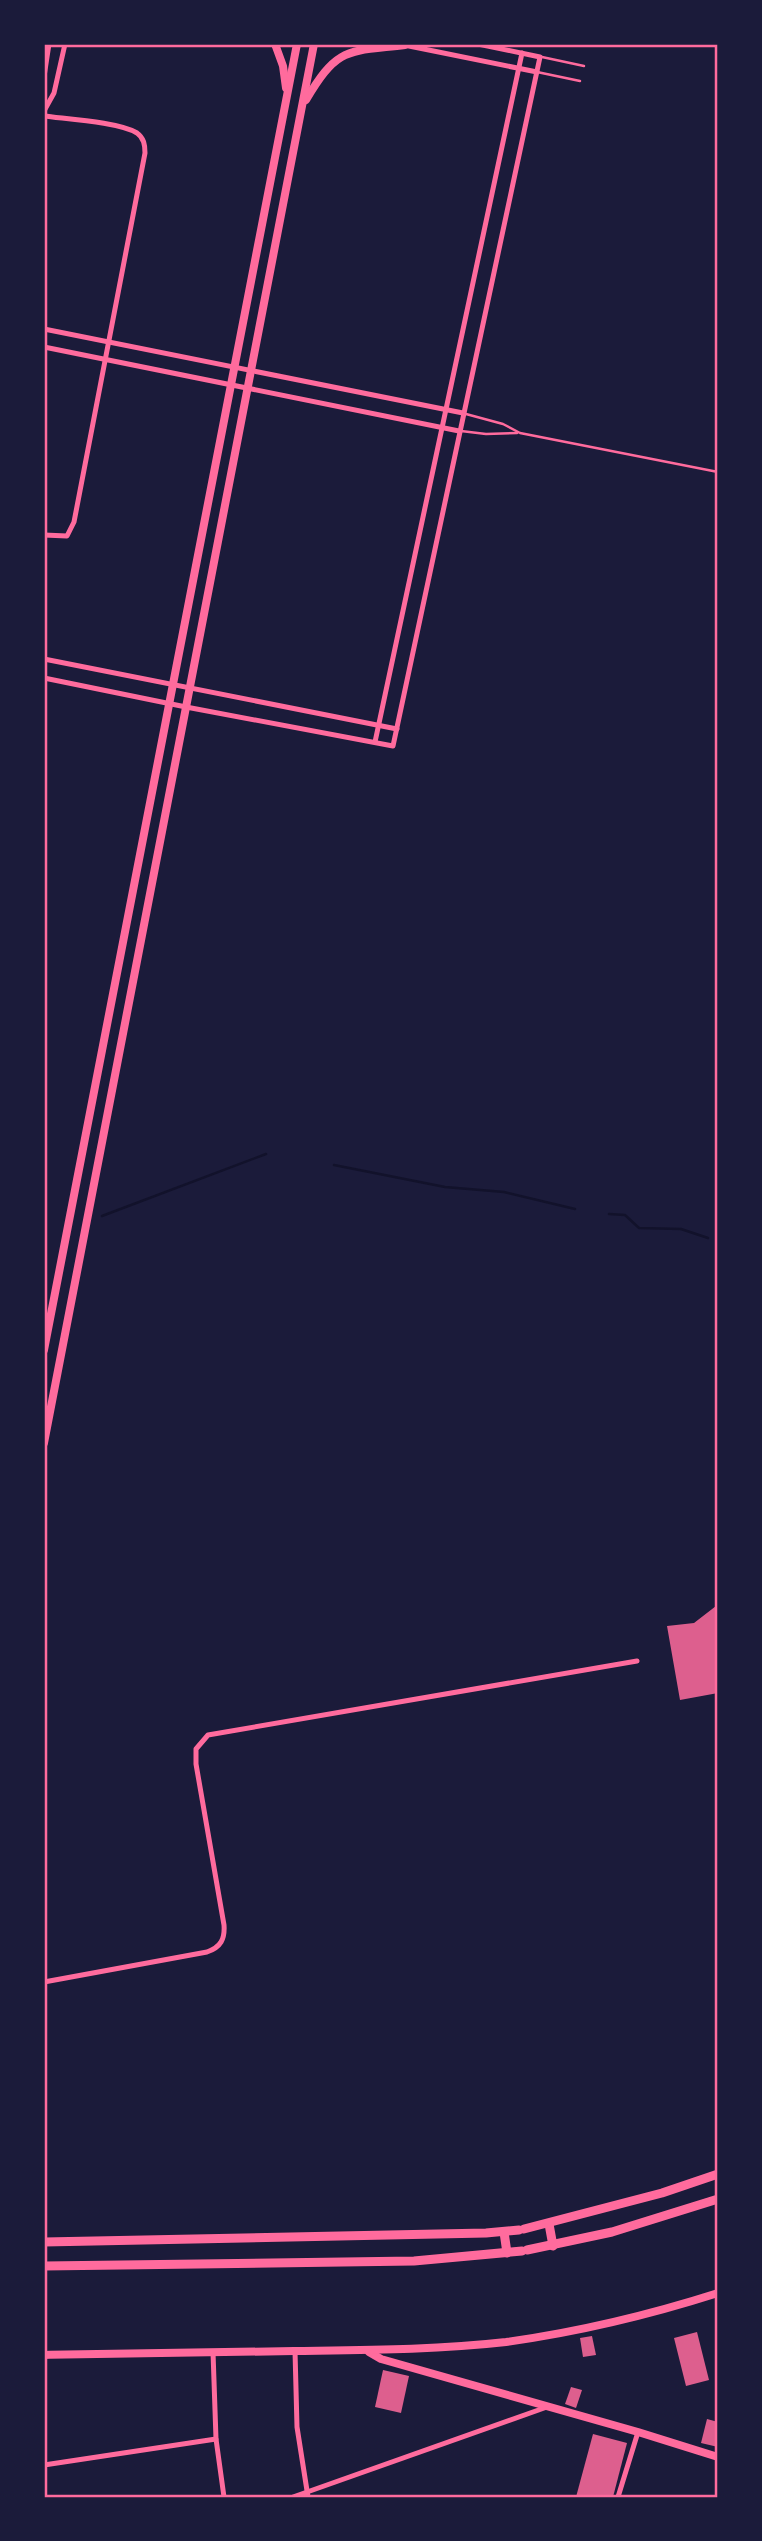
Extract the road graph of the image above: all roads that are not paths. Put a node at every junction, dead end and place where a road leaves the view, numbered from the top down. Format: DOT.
graph roads {
  1 [pos="49,44"];
  2 [pos="65,44"];
  3 [pos="275,44"];
  4 [pos="297,44"];
  5 [pos="314,44"];
  6 [pos="478,44"];
  7 [pos="401,45"];
  8 [pos="522,53"];
  9 [pos="540,57"];
  10 [pos="584,66"];
  11 [pos="519,69"];
  12 [pos="537,72"];
  13 [pos="44,77"];
  14 [pos="580,81"];
  15 [pos="287,94"];
  16 [pos="302,105"];
  17 [pos="44,111"];
  18 [pos="44,116"];
  19 [pos="44,329"];
  20 [pos="109,342"];
  21 [pos="44,347"];
  22 [pos="106,360"];
  23 [pos="234,368"];
  24 [pos="250,372"];
  25 [pos="231,385"];
  26 [pos="247,388"];
  27 [pos="445,410"];
  28 [pos="463,413"];
  29 [pos="440,427"];
  30 [pos="459,431"];
  31 [pos="520,433"];
  32 [pos="718,472"];
  33 [pos="44,536"];
  34 [pos="44,659"];
  35 [pos="44,678"];
  36 [pos="174,685"];
  37 [pos="189,687"];
  38 [pos="170,704"];
  39 [pos="186,707"];
  40 [pos="379,725"];
  41 [pos="397,729"];
  42 [pos="375,742"];
  43 [pos="106,1030"];
  44 [pos="122,1033"];
  45 [pos="44,1350"];
  46 [pos="44,1443"];
  47 [pos="637,1661"];
  48 [pos="44,1982"];
  49 [pos="718,2174"];
  50 [pos="718,2199"];
  51 [pos="549,2224"];
  52 [pos="505,2232"];
  53 [pos="44,2242"];
  54 [pos="553,2246"];
  55 [pos="507,2253"];
  56 [pos="44,2266"];
  57 [pos="718,2293"];
  58 [pos="295,2351"];
  59 [pos="367,2351"];
  60 [pos="213,2352"];
  61 [pos="44,2354"];
  62 [pos="547,2407"];
  63 [pos="639,2432"];
  64 [pos="216,2439"];
  65 [pos="718,2457"];
  66 [pos="44,2465"];
  67 [pos="307,2495"];
  68 [pos="224,2497"];
  69 [pos="292,2497"];
  70 [pos="618,2497"];
  1 -- 13 [label="street"];
  2 -- 17 [label="street"];
  3 -- 15 [label="main road"];
  4 -- 15 [label="main road"];
  5 -- 16 [label="main road"];
  6 -- 8 [label="street"];
  7 -- 11 [label="street"];
  7 -- 16 [label="main road"];
  8 -- 9 [label="street"];
  8 -- 11 [label="street"];
  9 -- 10 [label="lane"];
  9 -- 12 [label="street"];
  11 -- 12 [label="street"];
  11 -- 27 [label="street"];
  12 -- 14 [label="lane"];
  12 -- 28 [label="street"];
  15 -- 23 [label="main road"];
  16 -- 24 [label="main road"];
  18 -- 20 [label="street"];
  19 -- 20 [label="street"];
  20 -- 22 [label="street"];
  20 -- 23 [label="street"];
  21 -- 22 [label="street"];
  22 -- 25 [label="street"];
  22 -- 33 [label="street"];
  23 -- 24 [label="street"];
  23 -- 25 [label="main road"];
  24 -- 26 [label="main road"];
  24 -- 27 [label="street"];
  25 -- 26 [label="street"];
  25 -- 36 [label="main road"];
  26 -- 29 [label="street"];
  26 -- 37 [label="main road"];
  27 -- 28 [label="street"];
  27 -- 29 [label="street"];
  28 -- 30 [label="street"];
  28 -- 31 [label="lane"];
  29 -- 30 [label="street"];
  29 -- 40 [label="street"];
  30 -- 31 [label="lane"];
  30 -- 41 [label="street"];
  31 -- 32 [label="lane"];
  34 -- 36 [label="street"];
  35 -- 38 [label="street"];
  36 -- 37 [label="street"];
  36 -- 38 [label="main road"];
  37 -- 39 [label="main road"];
  37 -- 40 [label="street"];
  38 -- 39 [label="street"];
  38 -- 43 [label="main road"];
  39 -- 42 [label="street"];
  39 -- 44 [label="main road"];
  40 -- 41 [label="street"];
  40 -- 42 [label="street"];
  41 -- 42 [label="street"];
  43 -- 44 [label="main road"];
  43 -- 45 [label="main road"];
  44 -- 46 [label="main road"];
  47 -- 48 [label="street"];
  49 -- 51 [label="main road"];
  50 -- 54 [label="main road"];
  51 -- 52 [label="main road"];
  51 -- 54 [label="main road"];
  52 -- 53 [label="main road"];
  52 -- 55 [label="main road"];
  54 -- 55 [label="main road"];
  55 -- 56 [label="main road"];
  57 -- 59 [label="main road"];
  58 -- 59 [label="main road"];
  58 -- 60 [label="main road"];
  58 -- 67 [label="street"];
  59 -- 62 [label="main road"];
  60 -- 61 [label="main road"];
  60 -- 64 [label="street"];
  62 -- 63 [label="main road"];
  62 -- 67 [label="street"];
  63 -- 65 [label="main road"];
  63 -- 70 [label="street"];
  64 -- 66 [label="street"];
  64 -- 68 [label="street"];
  67 -- 69 [label="street"];
}
